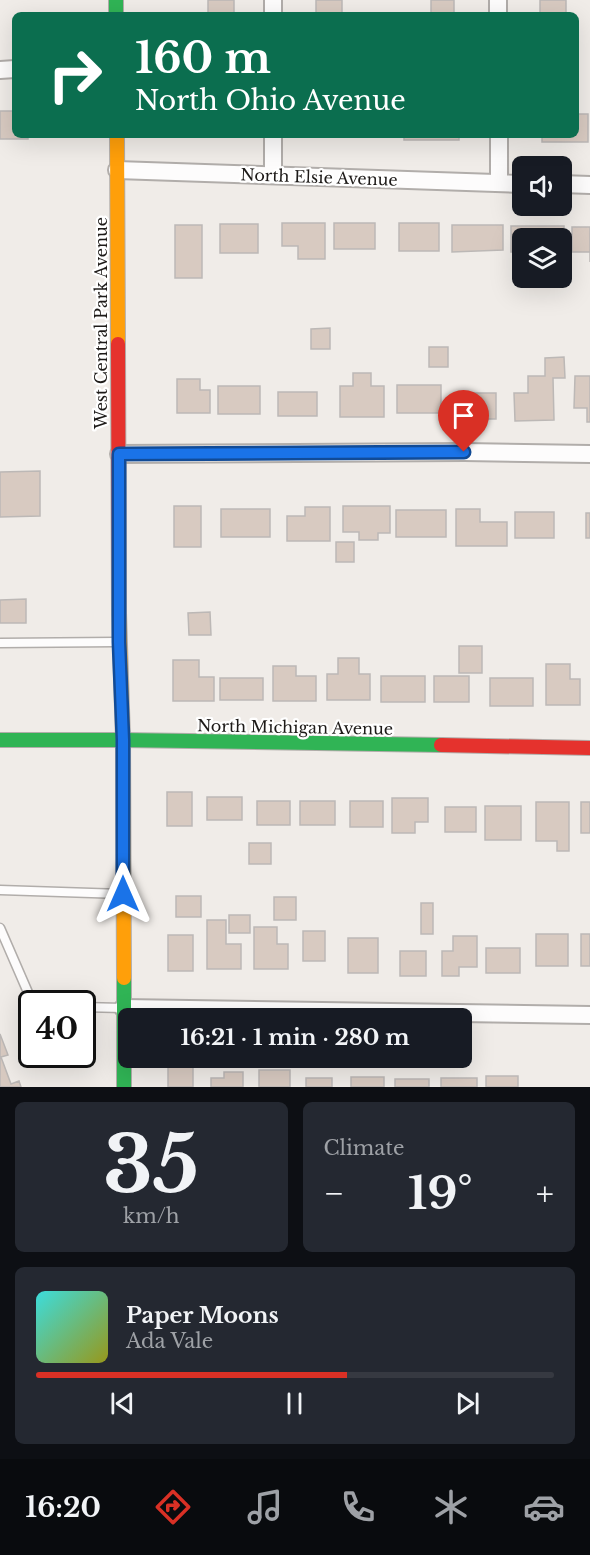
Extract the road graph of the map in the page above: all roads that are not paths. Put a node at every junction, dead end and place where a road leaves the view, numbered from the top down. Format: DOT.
graph roads {
  1 [pos="117,138"];
  2 [pos="273,138"];
  3 [pos="499,138"];
  4 [pos="117,170"];
  5 [pos="273,175"];
  6 [pos="500,183"];
  7 [pos="512,183"];
  8 [pos="572,184"];
  9 [pos="590,184"];
  10 [pos="119,454"];
  11 [pos="590,454"];
  12 [pos="119,642"];
  13 [pos="0,643"];
  14 [pos="0,740"];
  15 [pos="123,740"];
  16 [pos="590,748"];
  17 [pos="0,890"];
  18 [pos="123,894"];
  19 [pos="0,928"];
  20 [pos="27,990"];
  21 [pos="96,1007"];
  22 [pos="123,1008"];
  23 [pos="472,1013"];
  24 [pos="590,1015"];
  25 [pos="124,1068"];
  26 [pos="124,1087"];
  1 -- 4 [label="street, West Central Park Avenue"];
  2 -- 5 [label="street"];
  3 -- 6 [label="street"];
  4 -- 5 [label="street, North Elsie Avenue"];
  4 -- 10 [label="street, West Central Park Avenue"];
  5 -- 6 [label="street, North Elsie Avenue"];
  6 -- 7 [label="street, North Elsie Avenue"];
  8 -- 9 [label="street"];
  10 -- 11 [label="street"];
  10 -- 12 [label="street, West Central Park Avenue"];
  12 -- 13 [label="lane"];
  12 -- 15 [label="street, West Central Park Avenue"];
  14 -- 15 [label="street, North Michigan Avenue"];
  15 -- 16 [label="street, North Michigan Avenue"];
  15 -- 18 [label="street, West Central Park Avenue"];
  17 -- 18 [label="lane"];
  18 -- 22 [label="street, West Central Park Avenue"];
  19 -- 20 [label="lane"];
  21 -- 22 [label="lane"];
  23 -- 24 [label="street"];
  25 -- 26 [label="street, West Central Park Avenue"];
}
